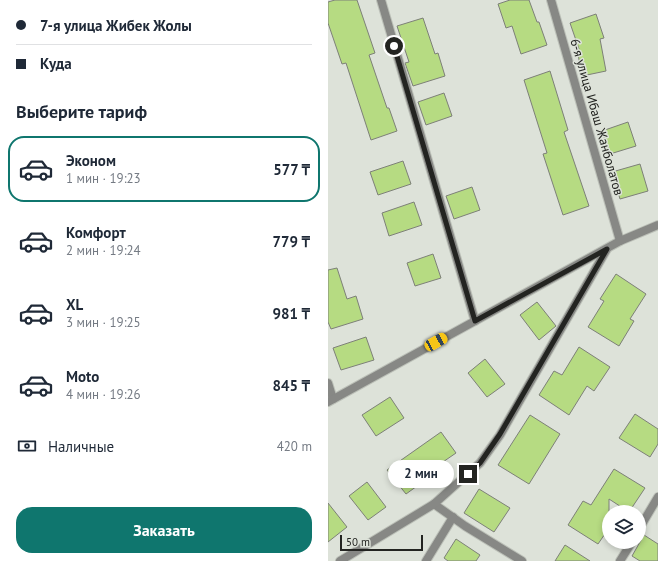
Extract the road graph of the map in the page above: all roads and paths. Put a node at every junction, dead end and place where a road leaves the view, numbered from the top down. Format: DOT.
graph roads {
  1 [pos="380,0"];
  2 [pos="551,0"];
  3 [pos="658,225"];
  4 [pos="620,242"];
  5 [pos="607,249"];
  6 [pos="475,321"];
  7 [pos="328,383"];
  8 [pos="330,400"];
  9 [pos="658,497"];
  10 [pos="434,504"];
  11 [pos="453,517"];
  12 [pos="646,518"];
  13 [pos="628,549"];
  14 [pos="340,561"];
  15 [pos="426,561"];
  16 [pos="522,561"];
  17 [pos="620,561"];
  1 -- 6 [label="street"];
  2 -- 4 [label="street, 6-я улица Ибаш Жанболатов"];
  3 -- 4 [label="street"];
  4 -- 5 [label="street"];
  5 -- 6 [label="street"];
  5 -- 10 [label="street"];
  6 -- 8 [label="street"];
  7 -- 8 [label="street"];
  9 -- 12 [label="street"];
  10 -- 11 [label="street"];
  10 -- 14 [label="street"];
  11 -- 15 [label="street"];
  11 -- 16 [label="street"];
  13 -- 17 [label="street"];
}
